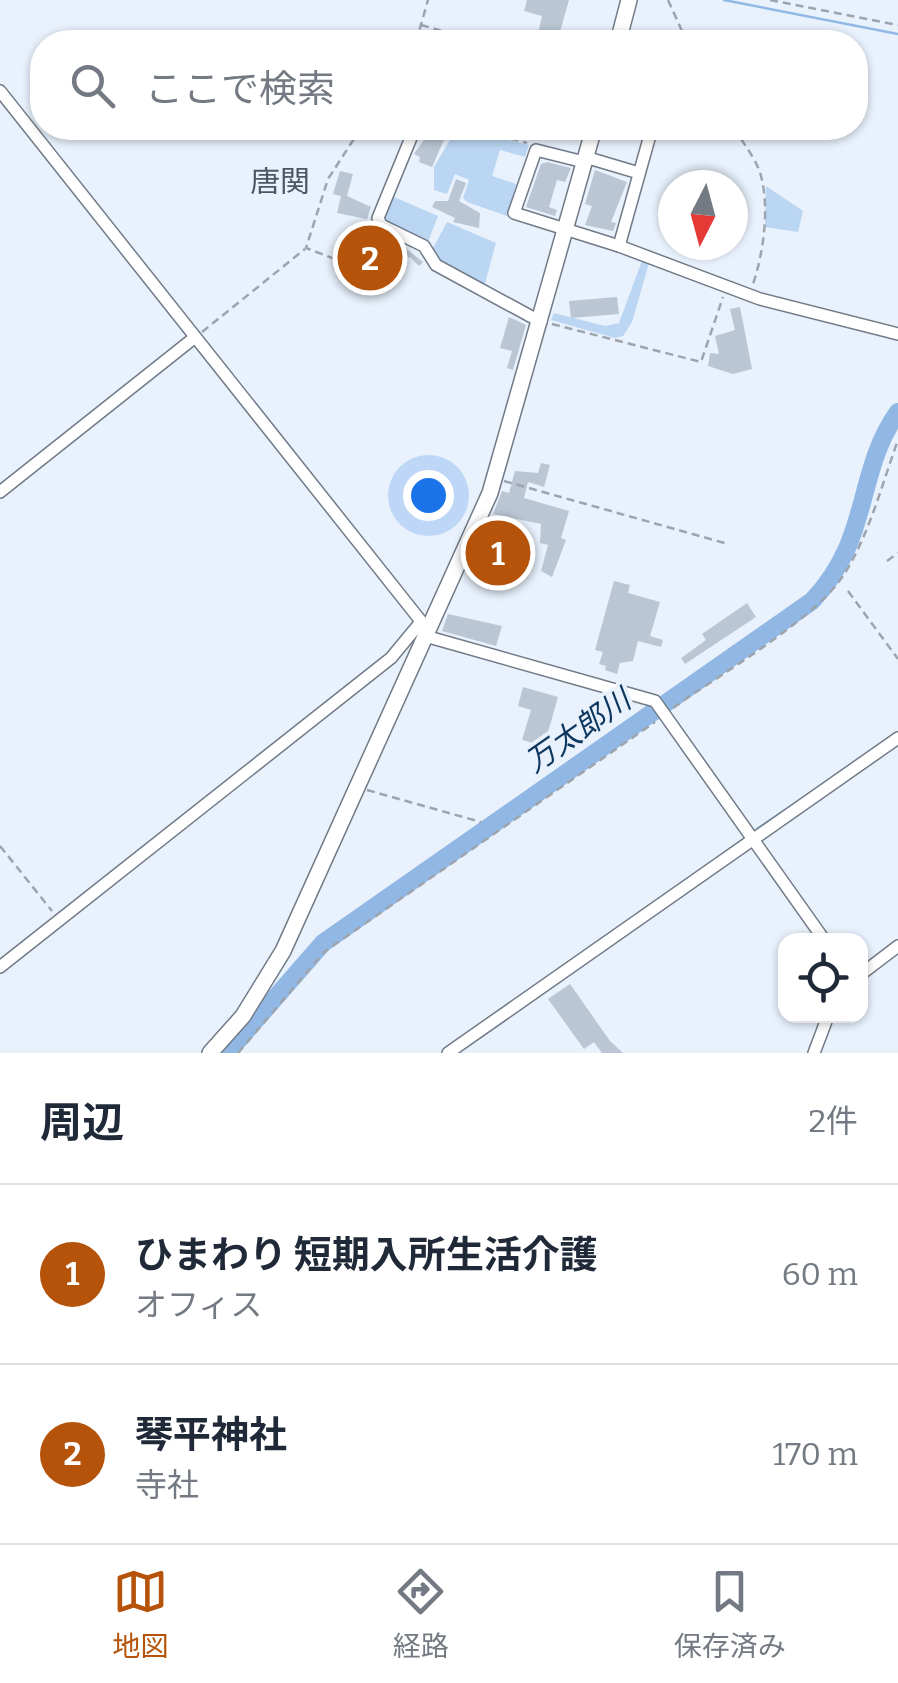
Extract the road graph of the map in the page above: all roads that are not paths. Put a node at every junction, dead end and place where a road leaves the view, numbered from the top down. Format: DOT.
graph roads {
  1 [pos="630,0"];
  2 [pos="621,30"];
  3 [pos="0,92"];
  4 [pos="30,130"];
  5 [pos="38,140"];
  6 [pos="410,140"];
  7 [pos="590,140"];
  8 [pos="649,140"];
  9 [pos="584,160"];
  10 [pos="639,173"];
  11 [pos="564,230"];
  12 [pos="619,246"];
  13 [pos="541,322"];
  14 [pos="898,334"];
  15 [pos="194,338"];
  16 [pos="0,492"];
  17 [pos="424,630"];
  18 [pos="898,738"];
  19 [pos="754,840"];
  20 [pos="819,933"];
  21 [pos="898,946"];
  22 [pos="0,967"];
  23 [pos="868,969"];
  24 [pos="825,1023"];
  25 [pos="210,1053"];
  26 [pos="448,1053"];
  27 [pos="814,1053"];
  1 -- 2 [label="street"];
  3 -- 4 [label="street"];
  5 -- 15 [label="street"];
  6 -- 13 [label="street"];
  7 -- 9 [label="street"];
  8 -- 10 [label="street"];
  9 -- 10 [label="street"];
  9 -- 11 [label="street"];
  9 -- 11 [label="street"];
  10 -- 12 [label="street"];
  11 -- 12 [label="street"];
  11 -- 13 [label="street"];
  12 -- 14 [label="street"];
  13 -- 17 [label="street"];
  15 -- 16 [label="street"];
  15 -- 17 [label="street"];
  17 -- 19 [label="street"];
  17 -- 22 [label="street"];
  17 -- 25 [label="street"];
  18 -- 19 [label="street"];
  19 -- 20 [label="street"];
  19 -- 26 [label="street"];
  21 -- 23 [label="street"];
  24 -- 27 [label="street"];
}
